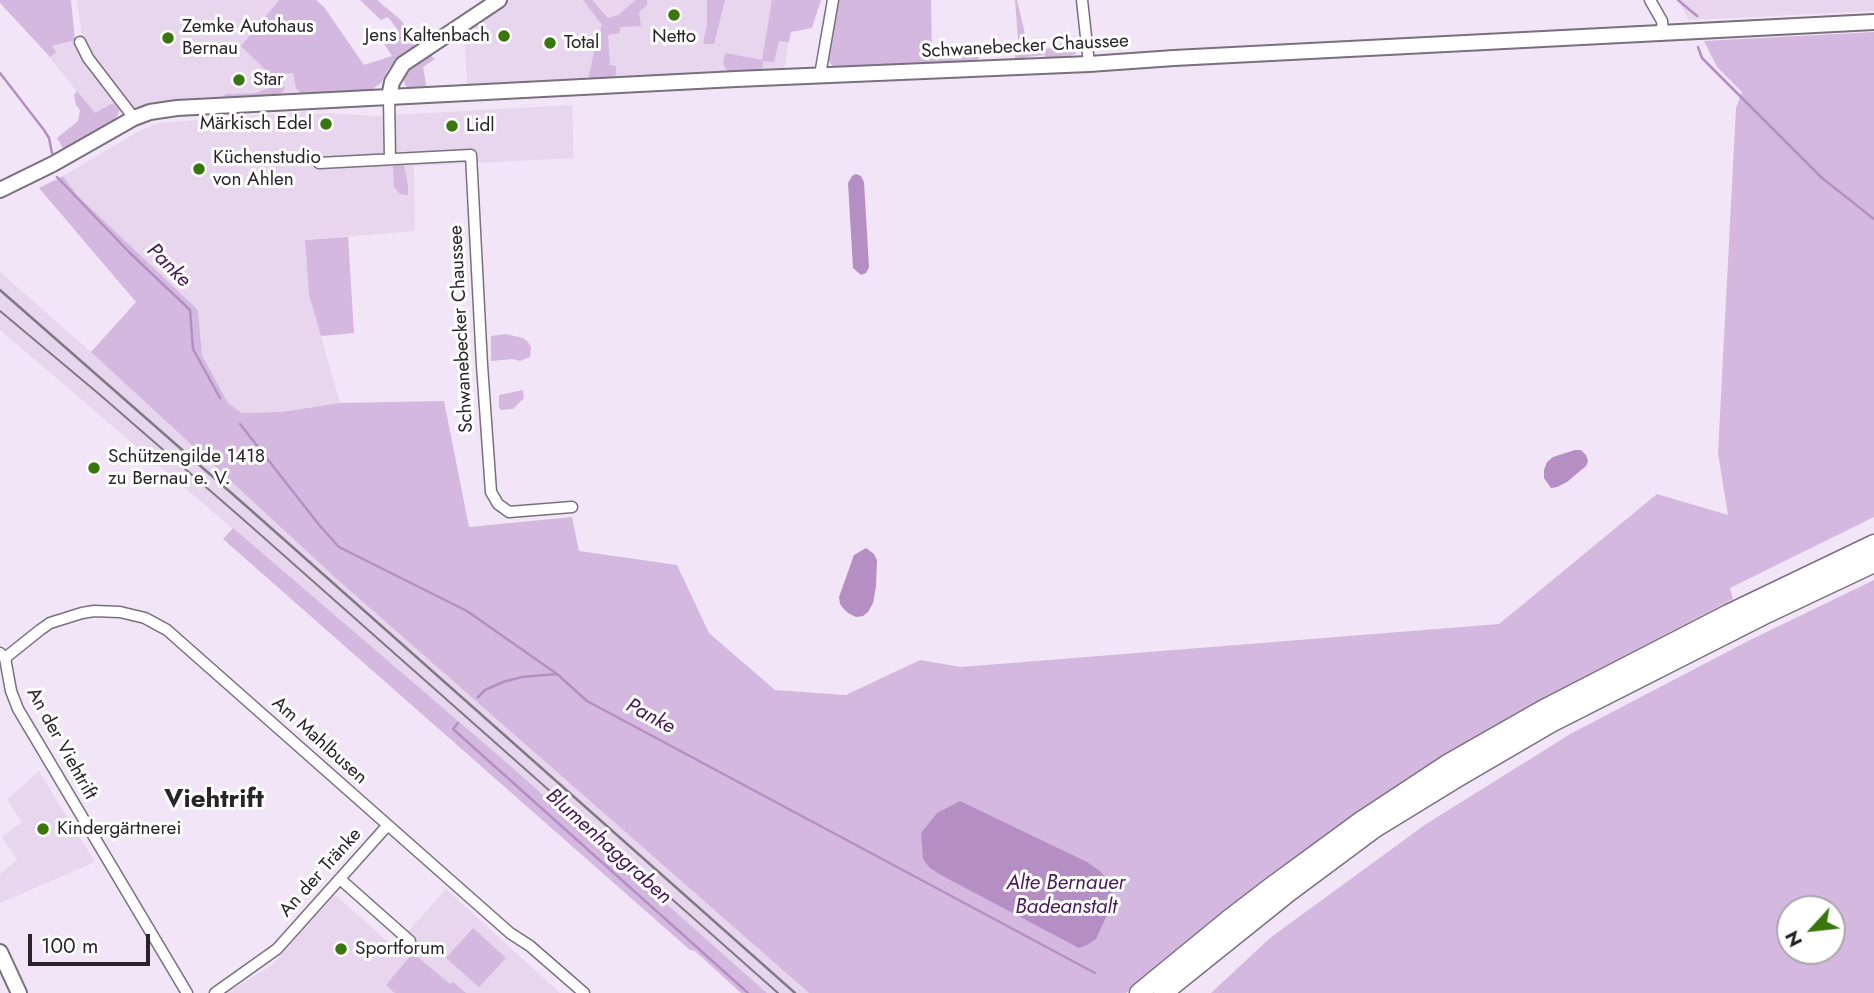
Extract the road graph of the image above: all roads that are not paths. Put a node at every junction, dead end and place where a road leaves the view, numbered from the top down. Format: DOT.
graph roads {
  1 [pos="499,0"];
  2 [pos="833,0"];
  3 [pos="1082,0"];
  4 [pos="1650,0"];
  5 [pos="1874,22"];
  6 [pos="1669,32"];
  7 [pos="80,42"];
  8 [pos="1088,64"];
  9 [pos="820,75"];
  10 [pos="389,97"];
  11 [pos="134,118"];
  12 [pos="390,159"];
  13 [pos="319,163"];
  14 [pos="0,190"];
  15 [pos="572,507"];
  16 [pos="1874,544"];
  17 [pos="1874,563"];
  18 [pos="3,655"];
  19 [pos="387,825"];
  20 [pos="340,879"];
  21 [pos="410,941"];
  22 [pos="1,956"];
  23 [pos="19,993"];
  24 [pos="187,993"];
  25 [pos="215,993"];
  26 [pos="584,993"];
  27 [pos="1139,993"];
  28 [pos="1163,993"];
  1 -- 10 [label="main road"];
  2 -- 9 [label="street"];
  3 -- 8 [label="street"];
  4 -- 6 [label="street"];
  5 -- 6 [label="main road, Schwanebecker Chaussee"];
  6 -- 8 [label="main road, Schwanebecker Chaussee"];
  7 -- 11 [label="street"];
  8 -- 9 [label="main road, Schwanebecker Chaussee"];
  9 -- 10 [label="main road, Schwanebecker Chaussee"];
  10 -- 11 [label="main road, Schwanebecker Chaussee"];
  10 -- 12 [label="street"];
  11 -- 14 [label="main road, Schwanebecker Chaussee"];
  12 -- 13 [label="street, Schwanebecker Chaussee"];
  12 -- 15 [label="street, Schwanebecker Chaussee"];
  16 -- 27 [label="highway"];
  17 -- 28 [label="highway"];
  18 -- 19 [label="street, Am Mahlbusen"];
  18 -- 24 [label="street, An der Viehtrift"];
  19 -- 20 [label="street, An der Tränke"];
  19 -- 26 [label="street, Am Mahlbusen"];
  20 -- 21 [label="street"];
  20 -- 25 [label="street, An der Tränke"];
  22 -- 23 [label="main road"];
}
